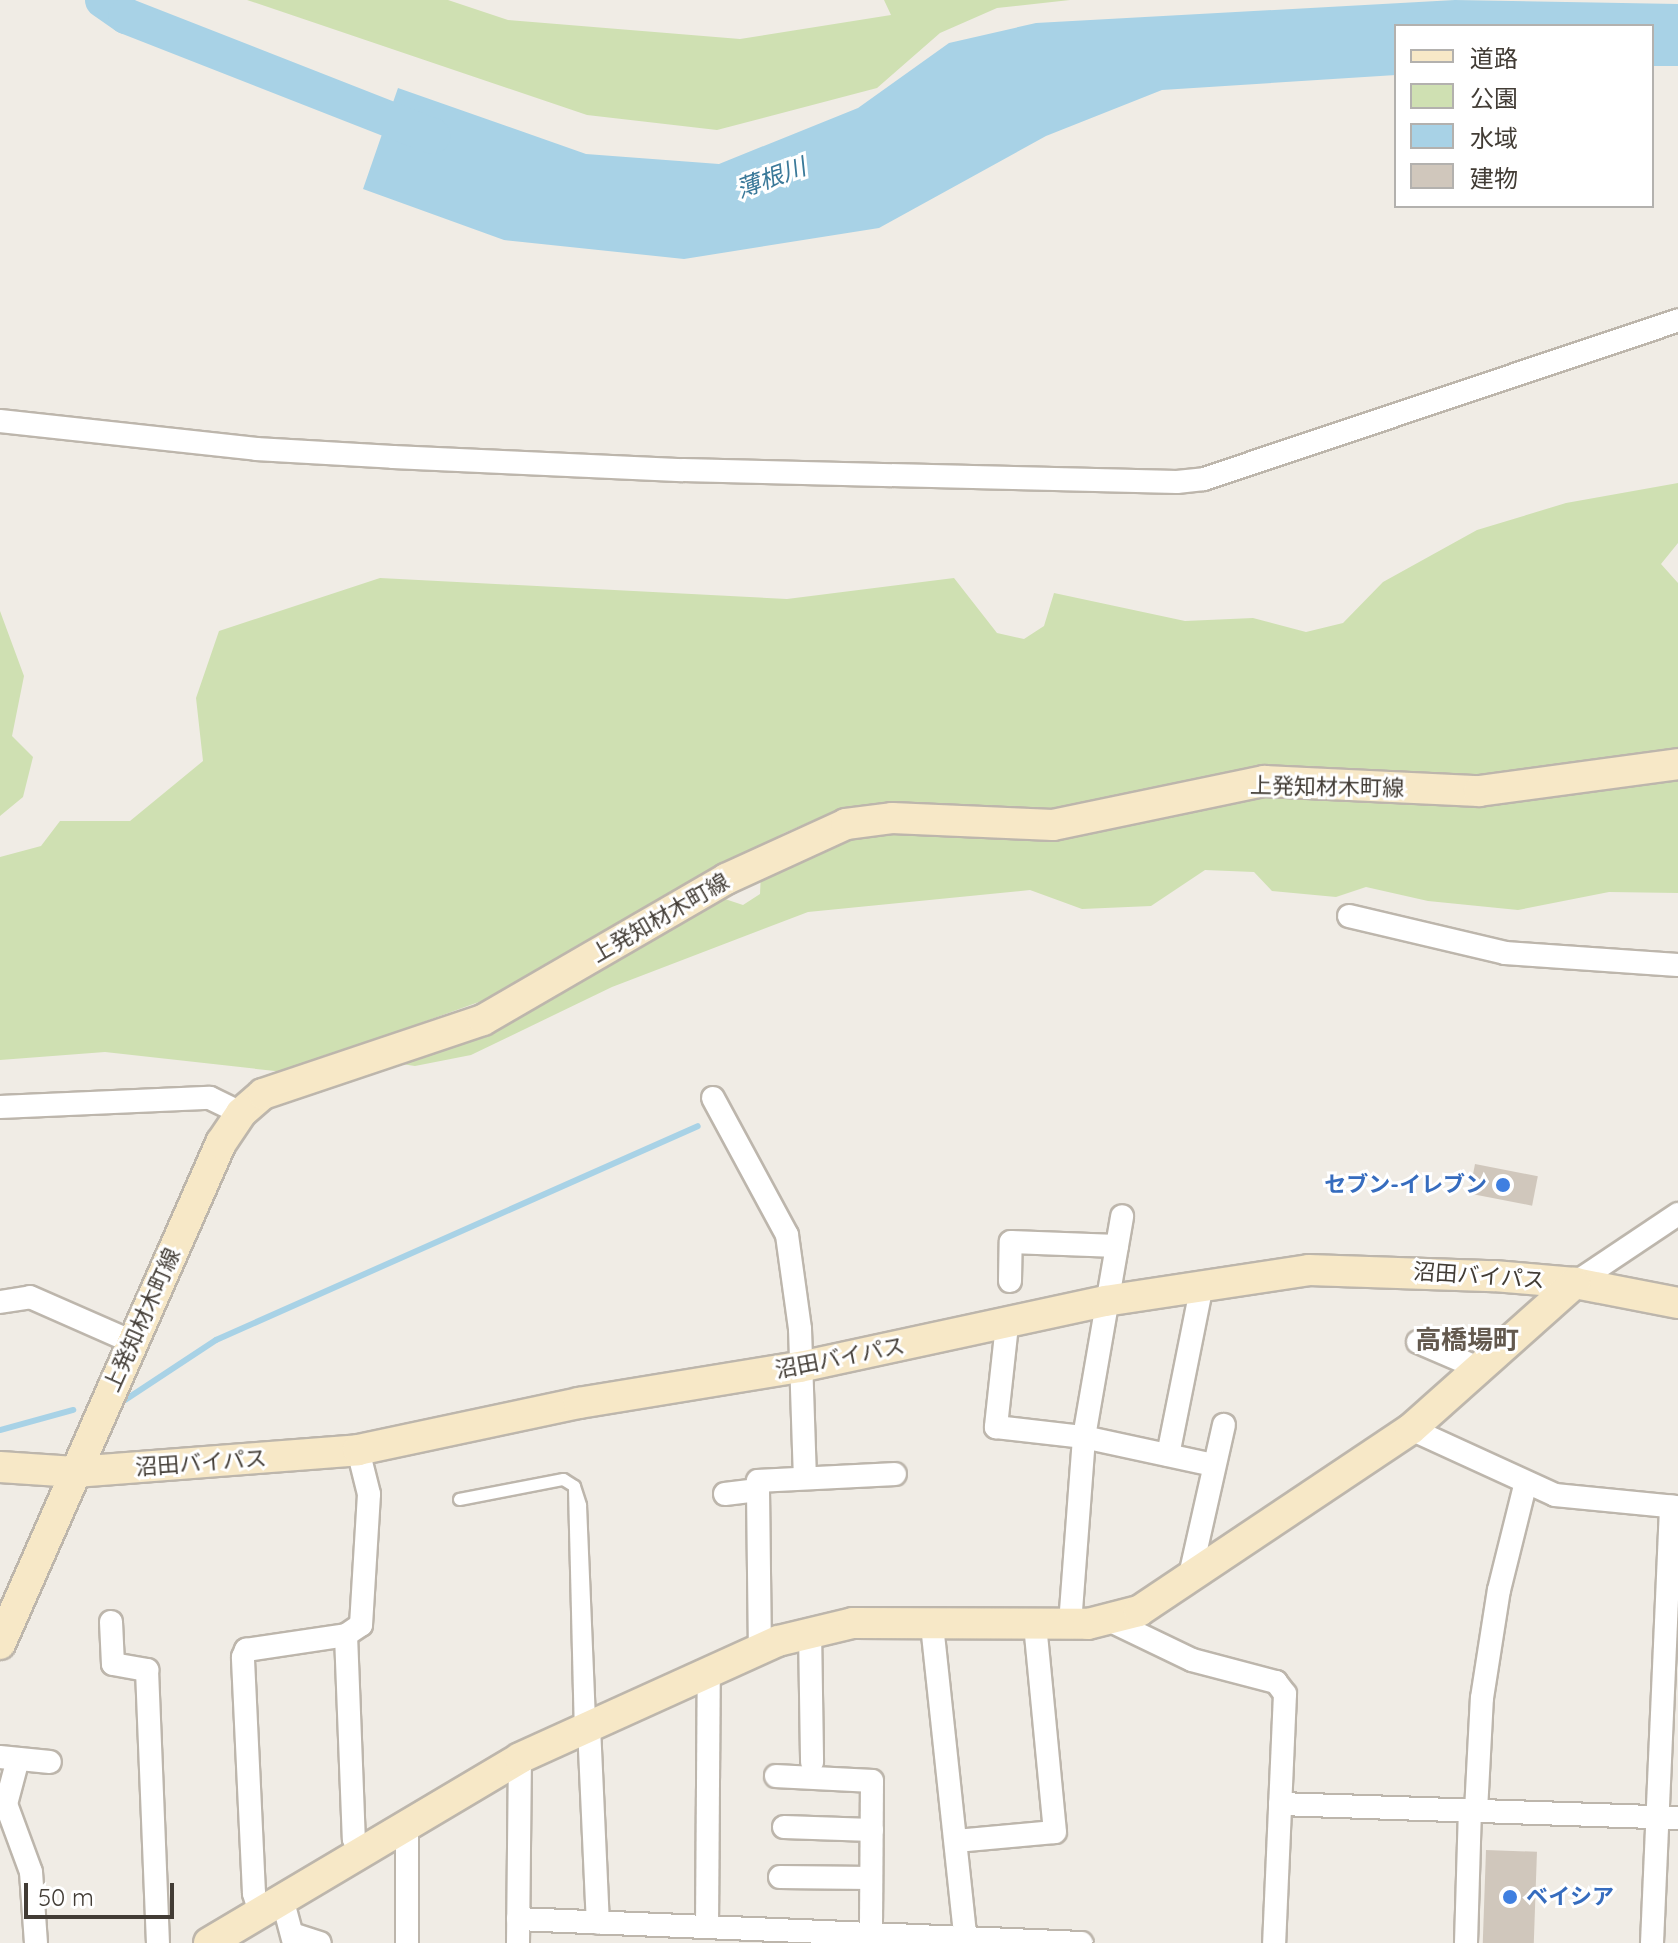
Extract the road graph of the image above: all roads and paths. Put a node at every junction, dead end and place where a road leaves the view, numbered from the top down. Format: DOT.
graph roads {
  1 [pos="1678,320"];
  2 [pos="0,421"];
  3 [pos="1678,764"];
  4 [pos="1349,916"];
  5 [pos="1678,965"];
  6 [pos="713,1098"];
  7 [pos="0,1107"];
  8 [pos="241,1113"];
  9 [pos="1678,1214"];
  10 [pos="1122,1216"];
  11 [pos="1117,1246"];
  12 [pos="1010,1281"];
  13 [pos="1575,1283"];
  14 [pos="1202,1285"];
  15 [pos="1105,1301"];
  16 [pos="0,1302"];
  17 [pos="1678,1303"];
  18 [pos="1007,1325"];
  19 [pos="130,1341"];
  20 [pos="1418,1342"];
  21 [pos="800,1367"];
  22 [pos="1476,1367"];
  23 [pos="1224,1425"];
  24 [pos="1411,1429"];
  25 [pos="1084,1437"];
  26 [pos="358,1450"];
  27 [pos="1168,1455"];
  28 [pos="1213,1465"];
  29 [pos="0,1467"];
  30 [pos="75,1472"];
  31 [pos="895,1474"];
  32 [pos="805,1478"];
  33 [pos="1525,1486"];
  34 [pos="758,1490"];
  35 [pos="725,1494"];
  36 [pos="459,1499"];
  37 [pos="1674,1506"];
  38 [pos="1189,1580"];
  39 [pos="1111,1621"];
  40 [pos="111,1622"];
  41 [pos="1035,1624"];
  42 [pos="1070,1624"];
  43 [pos="932,1625"];
  44 [pos="810,1630"];
  45 [pos="346,1635"];
  46 [pos="0,1644"];
  47 [pos="760,1648"];
  48 [pos="709,1670"];
  49 [pos="585,1729"];
  50 [pos="9,1758"];
  51 [pos="520,1758"];
  52 [pos="50,1762"];
  53 [pos="812,1762"];
  54 [pos="776,1776"];
  55 [pos="1280,1804"];
  56 [pos="1473,1811"];
  57 [pos="1668,1817"];
  58 [pos="407,1824"];
  59 [pos="784,1827"];
  60 [pos="872,1830"];
  61 [pos="956,1841"];
  62 [pos="364,1850"];
  63 [pos="780,1877"];
  64 [pos="871,1878"];
  65 [pos="271,1905"];
  66 [pos="518,1919"];
  67 [pos="598,1923"];
  68 [pos="707,1927"];
  69 [pos="871,1933"];
  70 [pos="295,1939"];
  71 [pos="965,1940"];
  72 [pos="36,1943"];
  73 [pos="158,1943"];
  74 [pos="209,1943"];
  75 [pos="320,1943"];
  76 [pos="407,1943"];
  77 [pos="518,1943"];
  78 [pos="1081,1943"];
  79 [pos="1274,1943"];
  80 [pos="1466,1943"];
  81 [pos="1652,1943"];
  1 -- 2 [label="street"];
  3 -- 8 [label="street, 上発知材木町線"];
  4 -- 5 [label="street"];
  6 -- 21 [label="street"];
  7 -- 8 [label="street"];
  8 -- 19 [label="street, 上発知材木町線"];
  9 -- 13 [label="street"];
  10 -- 11 [label="street"];
  11 -- 12 [label="street"];
  11 -- 15 [label="street"];
  13 -- 14 [label="street, 沼田バイパス"];
  13 -- 17 [label="street, 沼田バイパス"];
  13 -- 22 [label="street"];
  14 -- 15 [label="street, 沼田バイパス"];
  14 -- 27 [label="street"];
  15 -- 18 [label="street, 沼田バイパス"];
  15 -- 25 [label="street"];
  16 -- 19 [label="street"];
  18 -- 21 [label="street, 沼田バイパス"];
  18 -- 25 [label="street"];
  19 -- 30 [label="street, 上発知材木町線"];
  20 -- 22 [label="street"];
  21 -- 26 [label="street, 沼田バイパス"];
  21 -- 32 [label="street"];
  22 -- 24 [label="street"];
  23 -- 28 [label="street"];
  24 -- 33 [label="street"];
  24 -- 38 [label="street"];
  25 -- 27 [label="street"];
  25 -- 42 [label="street"];
  26 -- 30 [label="street, 沼田バイパス"];
  26 -- 45 [label="street"];
  27 -- 28 [label="street"];
  28 -- 38 [label="street"];
  29 -- 30 [label="street, 沼田バイパス"];
  30 -- 46 [label="street, 上発知材木町線"];
  31 -- 32 [label="street"];
  32 -- 34 [label="street"];
  33 -- 37 [label="street"];
  33 -- 56 [label="street"];
  34 -- 35 [label="street"];
  34 -- 47 [label="street"];
  36 -- 49 [label="lane"];
  37 -- 57 [label="street"];
  38 -- 39 [label="street"];
  39 -- 42 [label="street"];
  39 -- 55 [label="street"];
  40 -- 73 [label="street"];
  41 -- 42 [label="street"];
  41 -- 43 [label="street"];
  41 -- 61 [label="street"];
  43 -- 44 [label="street"];
  43 -- 61 [label="street"];
  44 -- 47 [label="street"];
  44 -- 53 [label="street"];
  45 -- 62 [label="street"];
  45 -- 65 [label="street"];
  47 -- 48 [label="street"];
  48 -- 49 [label="street"];
  48 -- 68 [label="street"];
  49 -- 51 [label="street"];
  49 -- 67 [label="street"];
  50 -- 52 [label="street"];
  50 -- 72 [label="street"];
  51 -- 58 [label="street"];
  51 -- 66 [label="street"];
  54 -- 60 [label="street"];
  55 -- 56 [label="street"];
  55 -- 79 [label="street"];
  56 -- 57 [label="street"];
  56 -- 80 [label="street"];
  57 -- 81 [label="street"];
  58 -- 62 [label="street"];
  58 -- 76 [label="street"];
  59 -- 60 [label="street"];
  60 -- 64 [label="street"];
  61 -- 71 [label="street"];
  62 -- 65 [label="street"];
  63 -- 64 [label="street"];
  64 -- 69 [label="street"];
  65 -- 70 [label="street"];
  65 -- 74 [label="street"];
  66 -- 67 [label="street"];
  66 -- 77 [label="street"];
  67 -- 68 [label="street"];
  68 -- 69 [label="street"];
  69 -- 71 [label="street"];
  70 -- 75 [label="street"];
  71 -- 78 [label="street"];
}
